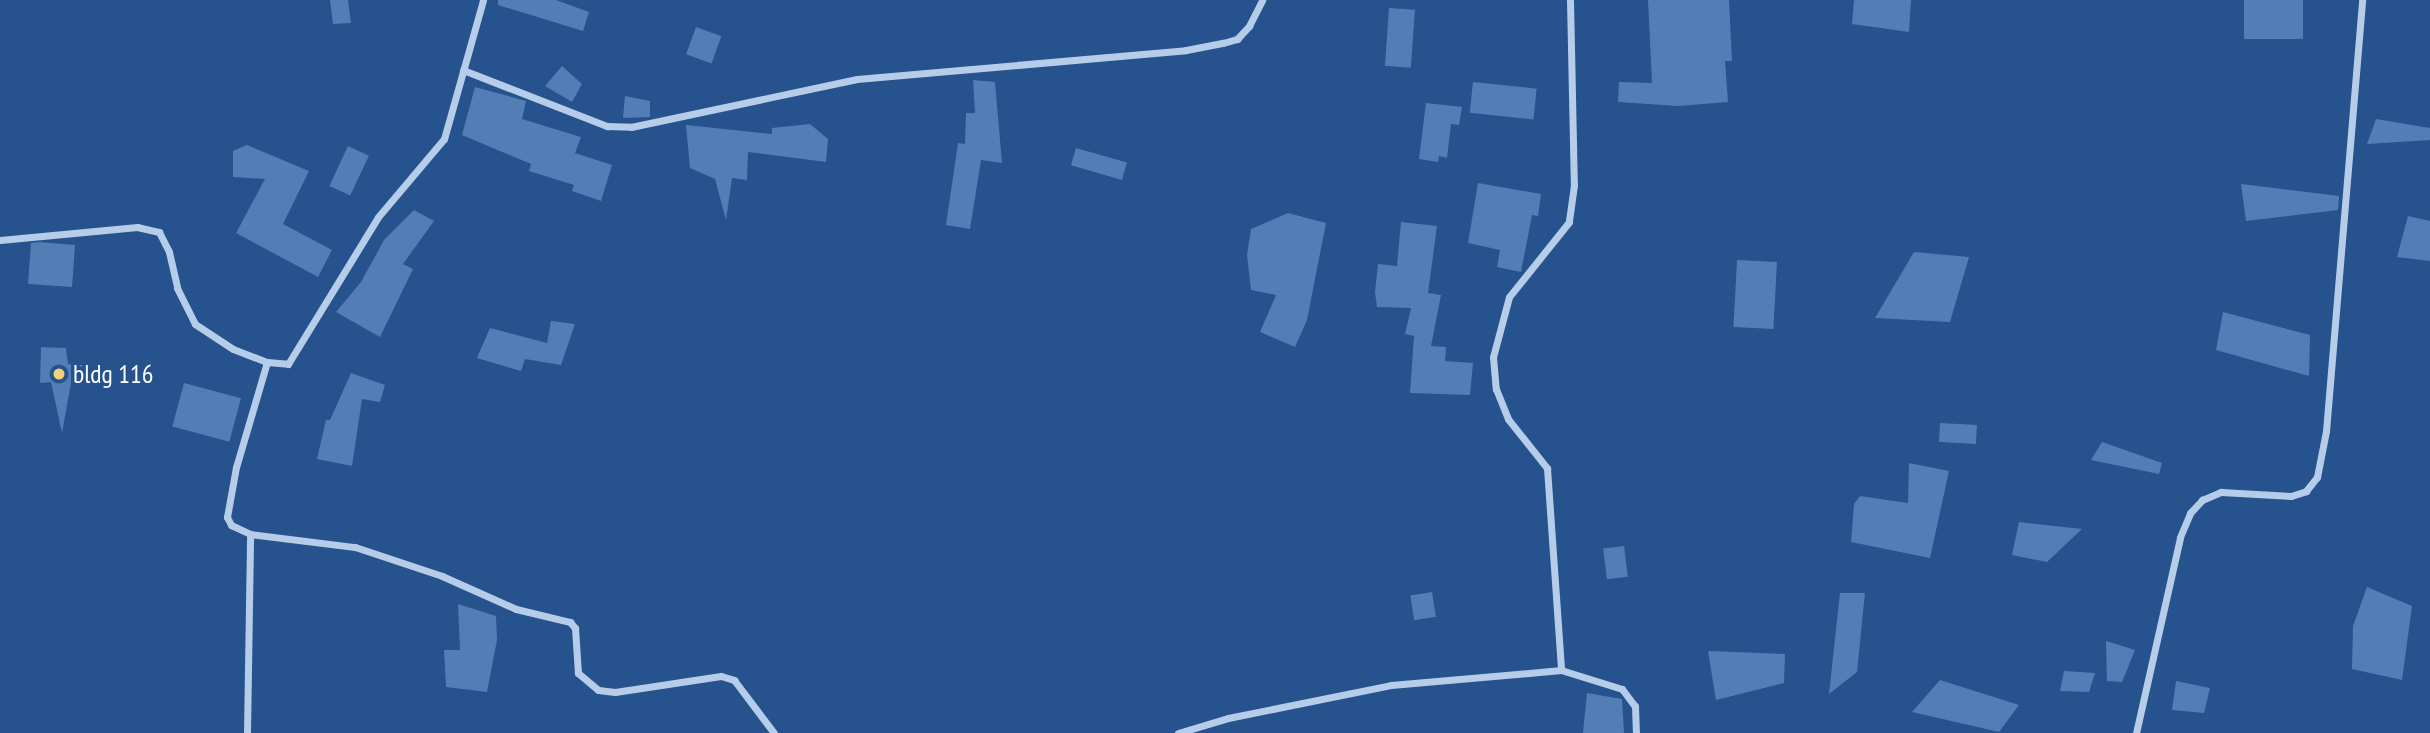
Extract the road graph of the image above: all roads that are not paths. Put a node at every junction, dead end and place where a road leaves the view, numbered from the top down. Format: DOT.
graph roads {
  1 [pos="483,0"];
  2 [pos="1262,0"];
  3 [pos="1570,0"];
  4 [pos="2362,0"];
  5 [pos="463,70"];
  6 [pos="0,240"];
  7 [pos="267,362"];
  8 [pos="250,534"];
  9 [pos="1561,670"];
  10 [pos="247,733"];
  11 [pos="774,733"];
  12 [pos="1178,733"];
  13 [pos="1636,733"];
  14 [pos="2136,733"];
  1 -- 5 [label="street"];
  2 -- 5 [label="street"];
  3 -- 9 [label="street"];
  4 -- 14 [label="street"];
  5 -- 7 [label="street"];
  6 -- 7 [label="street"];
  7 -- 8 [label="street"];
  8 -- 10 [label="street"];
  8 -- 11 [label="street"];
  9 -- 12 [label="street"];
  9 -- 13 [label="street"];
}
